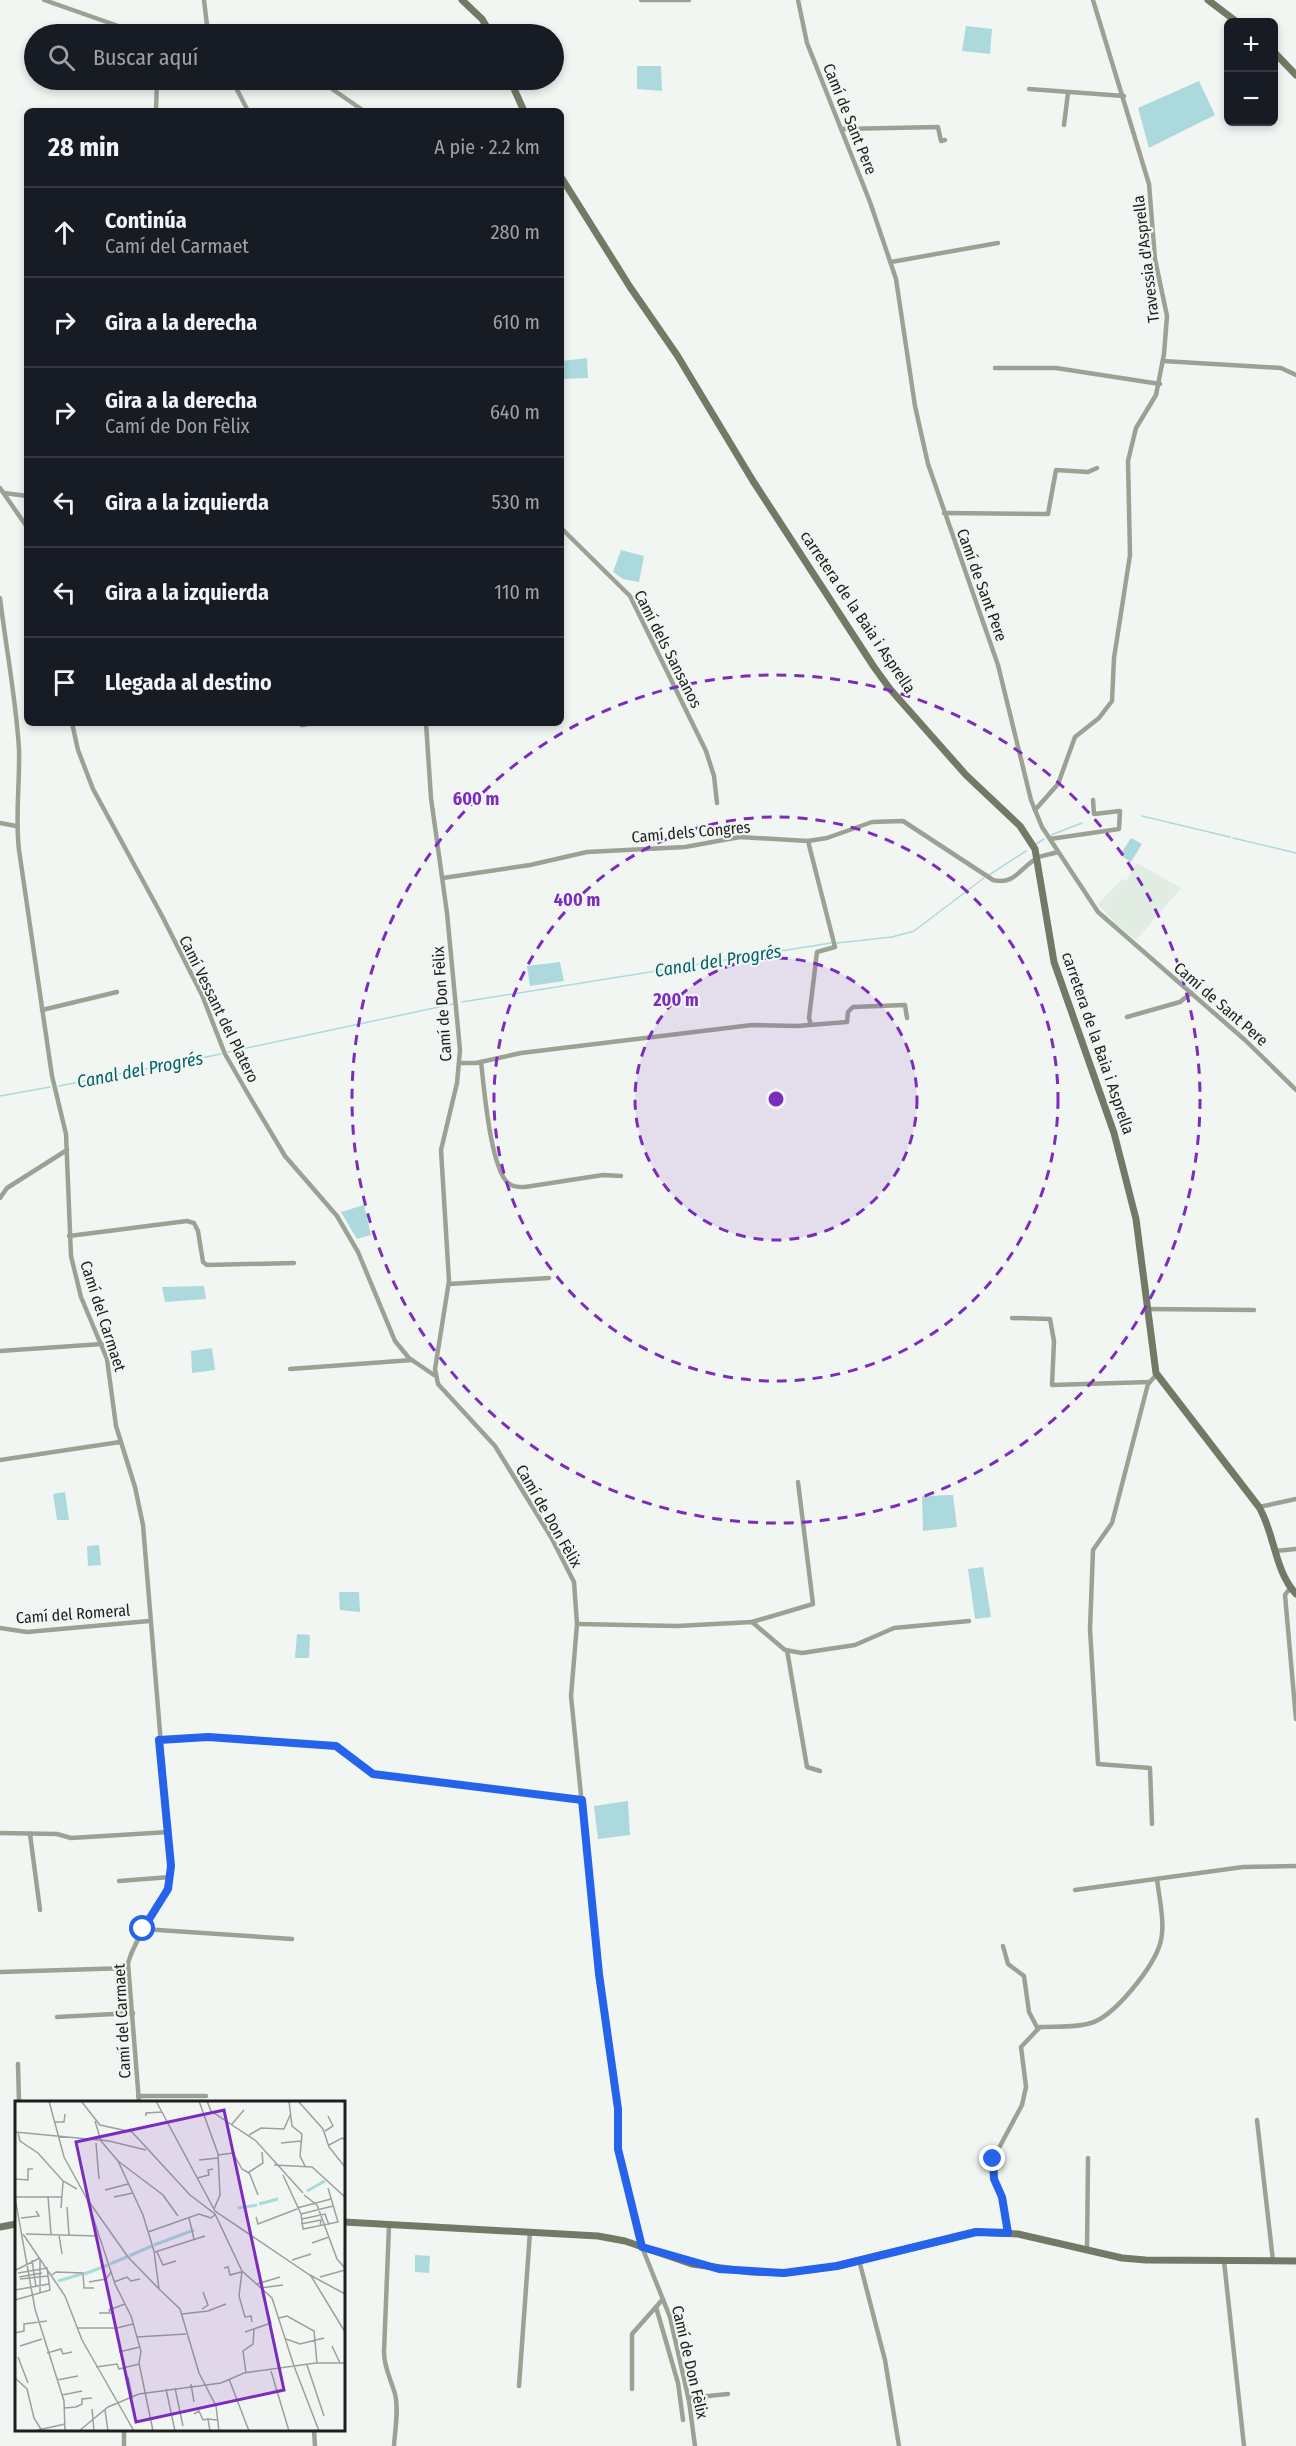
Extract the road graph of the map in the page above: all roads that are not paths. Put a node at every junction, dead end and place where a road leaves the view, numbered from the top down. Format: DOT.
graph roads {
  1 [pos="44,0"];
  2 [pos="204,0"];
  3 [pos="462,0"];
  4 [pos="640,0"];
  5 [pos="689,0"];
  6 [pos="798,0"];
  7 [pos="1093,0"];
  8 [pos="1208,0"];
  9 [pos="1232,18"];
  10 [pos="112,24"];
  11 [pos="207,24"];
  12 [pos="484,24"];
  13 [pos="1278,56"];
  14 [pos="1296,75"];
  15 [pos="1029,89"];
  16 [pos="157,90"];
  17 [pos="237,90"];
  18 [pos="334,90"];
  19 [pos="515,90"];
  20 [pos="1068,93"];
  21 [pos="1124,96"];
  22 [pos="156,108"];
  23 [pos="246,108"];
  24 [pos="360,108"];
  25 [pos="523,108"];
  26 [pos="1064,125"];
  27 [pos="841,129"];
  28 [pos="945,140"];
  29 [pos="565,189"];
  30 [pos="998,243"];
  31 [pos="891,262"];
  32 [pos="1163,361"];
  33 [pos="995,368"];
  34 [pos="1296,375"];
  35 [pos="1160,384"];
  36 [pos="1097,468"];
  37 [pos="0,488"];
  38 [pos="4,493"];
  39 [pos="24,496"];
  40 [pos="944,513"];
  41 [pos="24,523"];
  42 [pos="564,531"];
  43 [pos="0,598"];
  44 [pos="73,726"];
  45 [pos="426,726"];
  46 [pos="1093,800"];
  47 [pos="717,803"];
  48 [pos="1035,810"];
  49 [pos="0,823"];
  50 [pos="16,826"];
  51 [pos="1050,839"];
  52 [pos="808,841"];
  53 [pos="1058,852"];
  54 [pos="1038,857"];
  55 [pos="442,878"];
  56 [pos="117,992"];
  57 [pos="1191,993"];
  58 [pos="42,1010"];
  59 [pos="1127,1017"];
  60 [pos="907,1018"];
  61 [pos="811,1025"];
  62 [pos="481,1062"];
  63 [pos="459,1063"];
  64 [pos="1296,1090"];
  65 [pos="67,1150"];
  66 [pos="621,1176"];
  67 [pos="0,1197"];
  68 [pos="69,1236"];
  69 [pos="294,1263"];
  70 [pos="549,1278"];
  71 [pos="449,1284"];
  72 [pos="1146,1310"];
  73 [pos="1254,1310"];
  74 [pos="1012,1318"];
  75 [pos="102,1344"];
  76 [pos="0,1351"];
  77 [pos="412,1360"];
  78 [pos="290,1369"];
  79 [pos="1157,1374"];
  80 [pos="434,1375"];
  81 [pos="1150,1382"];
  82 [pos="120,1442"];
  83 [pos="0,1460"];
  84 [pos="798,1482"];
  85 [pos="1296,1499"];
  86 [pos="1259,1507"];
  87 [pos="1296,1549"];
  88 [pos="1275,1551"];
  89 [pos="1293,1591"];
  90 [pos="149,1621"];
  91 [pos="969,1621"];
  92 [pos="752,1622"];
  93 [pos="577,1624"];
  94 [pos="0,1628"];
  95 [pos="787,1650"];
  96 [pos="1296,1719"];
  97 [pos="159,1740"];
  98 [pos="820,1771"];
  99 [pos="582,1800"];
  100 [pos="1152,1824"];
  101 [pos="169,1832"];
  102 [pos="0,1833"];
  103 [pos="30,1834"];
  104 [pos="1296,1866"];
  105 [pos="170,1877"];
  106 [pos="1157,1879"];
  107 [pos="119,1881"];
  108 [pos="1075,1890"];
  109 [pos="40,1910"];
  110 [pos="143,1929"];
  111 [pos="292,1939"];
  112 [pos="1003,1946"];
  113 [pos="128,1968"];
  114 [pos="0,1972"];
  115 [pos="133,2013"];
  116 [pos="57,2016"];
  117 [pos="1038,2029"];
  118 [pos="18,2064"];
  119 [pos="207,2096"];
  120 [pos="138,2099"];
  121 [pos="19,2101"];
  122 [pos="1257,2120"];
  123 [pos="1088,2158"];
  124 [pos="345,2222"];
  125 [pos="15,2224"];
  126 [pos="389,2226"];
  127 [pos="0,2228"];
  128 [pos="530,2232"];
  129 [pos="1008,2233"];
  130 [pos="642,2247"];
  131 [pos="1087,2250"];
  132 [pos="859,2260"];
  133 [pos="1224,2261"];
  134 [pos="1273,2261"];
  135 [pos="1296,2261"];
  136 [pos="663,2299"];
  137 [pos="656,2307"];
  138 [pos="519,2386"];
  139 [pos="632,2390"];
  140 [pos="728,2394"];
  141 [pos="688,2398"];
  142 [pos="683,2420"];
  143 [pos="314,2431"];
  144 [pos="315,2446"];
  145 [pos="394,2446"];
  146 [pos="695,2446"];
  147 [pos="899,2446"];
  148 [pos="1244,2446"];
  1 -- 10 [label="street"];
  2 -- 11 [label="street"];
  3 -- 12 [label="main road"];
  4 -- 5 [label="street"];
  6 -- 27 [label="street, Camí de Sant Pere"];
  7 -- 21 [label="street, Travessia d'Asprella"];
  8 -- 9 [label="main road"];
  13 -- 14 [label="main road"];
  15 -- 20 [label="street"];
  16 -- 22 [label="street"];
  17 -- 23 [label="street"];
  18 -- 24 [label="street"];
  19 -- 25 [label="main road"];
  20 -- 21 [label="street"];
  20 -- 26 [label="street"];
  21 -- 32 [label="street, Travessia d'Asprella"];
  27 -- 28 [label="street"];
  27 -- 31 [label="street, Camí de Sant Pere"];
  29 -- 54 [label="main road, carretera de la Baia i Asprella"];
  30 -- 31 [label="street"];
  31 -- 40 [label="street, Camí de Sant Pere"];
  32 -- 34 [label="street"];
  32 -- 35 [label="street, Travessia d'Asprella"];
  33 -- 35 [label="street"];
  35 -- 48 [label="street, Travessia d'Asprella"];
  36 -- 40 [label="street"];
  37 -- 38 [label="street"];
  38 -- 39 [label="street"];
  38 -- 41 [label="street"];
  40 -- 48 [label="street, Camí de Sant Pere"];
  42 -- 47 [label="street, Camí dels Sansanos"];
  43 -- 50 [label="street, Camí del Carmaet"];
  44 -- 77 [label="street, Camí Vessant del Platero"];
  45 -- 55 [label="street, Camí de Don Fèlix"];
  46 -- 51 [label="street"];
  48 -- 51 [label="street, Camí de Sant Pere"];
  49 -- 50 [label="street"];
  50 -- 58 [label="street, Camí del Carmaet"];
  51 -- 53 [label="street, Camí de Sant Pere"];
  52 -- 54 [label="street, Camí dels Congres"];
  52 -- 55 [label="street, Camí dels Congres"];
  52 -- 61 [label="street"];
  53 -- 54 [label="street, Camí dels Congres"];
  53 -- 57 [label="street, Camí de Sant Pere"];
  54 -- 72 [label="main road, carretera de la Baia i Asprella"];
  55 -- 63 [label="street, Camí de Don Fèlix"];
  56 -- 58 [label="street"];
  57 -- 59 [label="street"];
  57 -- 64 [label="street, Camí de Sant Pere"];
  58 -- 65 [label="street, Camí del Carmaet"];
  60 -- 61 [label="street"];
  61 -- 62 [label="street"];
  62 -- 63 [label="street"];
  62 -- 66 [label="street"];
  63 -- 71 [label="street, Camí de Don Fèlix"];
  65 -- 67 [label="street"];
  65 -- 68 [label="street, Camí del Carmaet"];
  68 -- 69 [label="street"];
  68 -- 75 [label="street, Camí del Carmaet"];
  70 -- 71 [label="street"];
  71 -- 80 [label="street, Camí de Don Fèlix"];
  72 -- 73 [label="street"];
  72 -- 79 [label="main road, carretera de la Baia i Asprella"];
  74 -- 81 [label="street"];
  75 -- 76 [label="street"];
  75 -- 82 [label="street, Camí del Carmaet"];
  77 -- 78 [label="street"];
  77 -- 80 [label="street, Camí Vessant del Platero"];
  79 -- 81 [label="street"];
  79 -- 86 [label="main road, carretera de la Baia i Asprella"];
  80 -- 93 [label="street, Camí de Don Fèlix"];
  81 -- 100 [label="street"];
  82 -- 83 [label="street"];
  82 -- 90 [label="street, Camí del Carmaet"];
  84 -- 92 [label="street"];
  85 -- 86 [label="street"];
  86 -- 88 [label="main road, carretera de la Baia i Asprella"];
  87 -- 88 [label="street"];
  88 -- 89 [label="main road, carretera de la Baia i Asprella"];
  89 -- 96 [label="street"];
  90 -- 94 [label="street, Camí del Romeral"];
  90 -- 97 [label="street, Camí del Carmaet"];
  91 -- 95 [label="street"];
  92 -- 93 [label="street"];
  92 -- 95 [label="street"];
  93 -- 99 [label="street, Camí de Don Fèlix"];
  95 -- 98 [label="street"];
  97 -- 99 [label="street"];
  97 -- 101 [label="street, Camí del Carmaet"];
  99 -- 130 [label="street, Camí de Don Fèlix"];
  101 -- 103 [label="street"];
  101 -- 105 [label="street, Camí del Carmaet"];
  102 -- 103 [label="street"];
  103 -- 109 [label="street"];
  104 -- 106 [label="street"];
  105 -- 107 [label="street"];
  105 -- 110 [label="street, Camí del Carmaet"];
  106 -- 108 [label="street"];
  106 -- 117 [label="street"];
  110 -- 111 [label="street"];
  110 -- 113 [label="street, Camí del Carmaet"];
  112 -- 117 [label="street"];
  113 -- 114 [label="street"];
  113 -- 115 [label="street, Camí del Carmaet"];
  115 -- 116 [label="street"];
  115 -- 120 [label="street, Camí del Carmaet"];
  117 -- 129 [label="street"];
  118 -- 121 [label="street"];
  119 -- 120 [label="street"];
  122 -- 134 [label="street"];
  123 -- 131 [label="street"];
  124 -- 126 [label="main road"];
  125 -- 127 [label="main road"];
  126 -- 128 [label="main road"];
  126 -- 145 [label="street"];
  128 -- 130 [label="main road"];
  128 -- 138 [label="street"];
  129 -- 131 [label="main road"];
  129 -- 132 [label="main road"];
  130 -- 132 [label="main road"];
  130 -- 136 [label="street, Camí de Don Fèlix"];
  131 -- 133 [label="main road"];
  132 -- 147 [label="street"];
  133 -- 134 [label="main road"];
  133 -- 148 [label="street"];
  134 -- 135 [label="main road"];
  136 -- 137 [label="street"];
  136 -- 141 [label="street, Camí de Don Fèlix"];
  137 -- 139 [label="street"];
  137 -- 142 [label="street"];
  140 -- 141 [label="street"];
  141 -- 146 [label="street, Camí de Don Fèlix"];
  143 -- 144 [label="street"];
}
